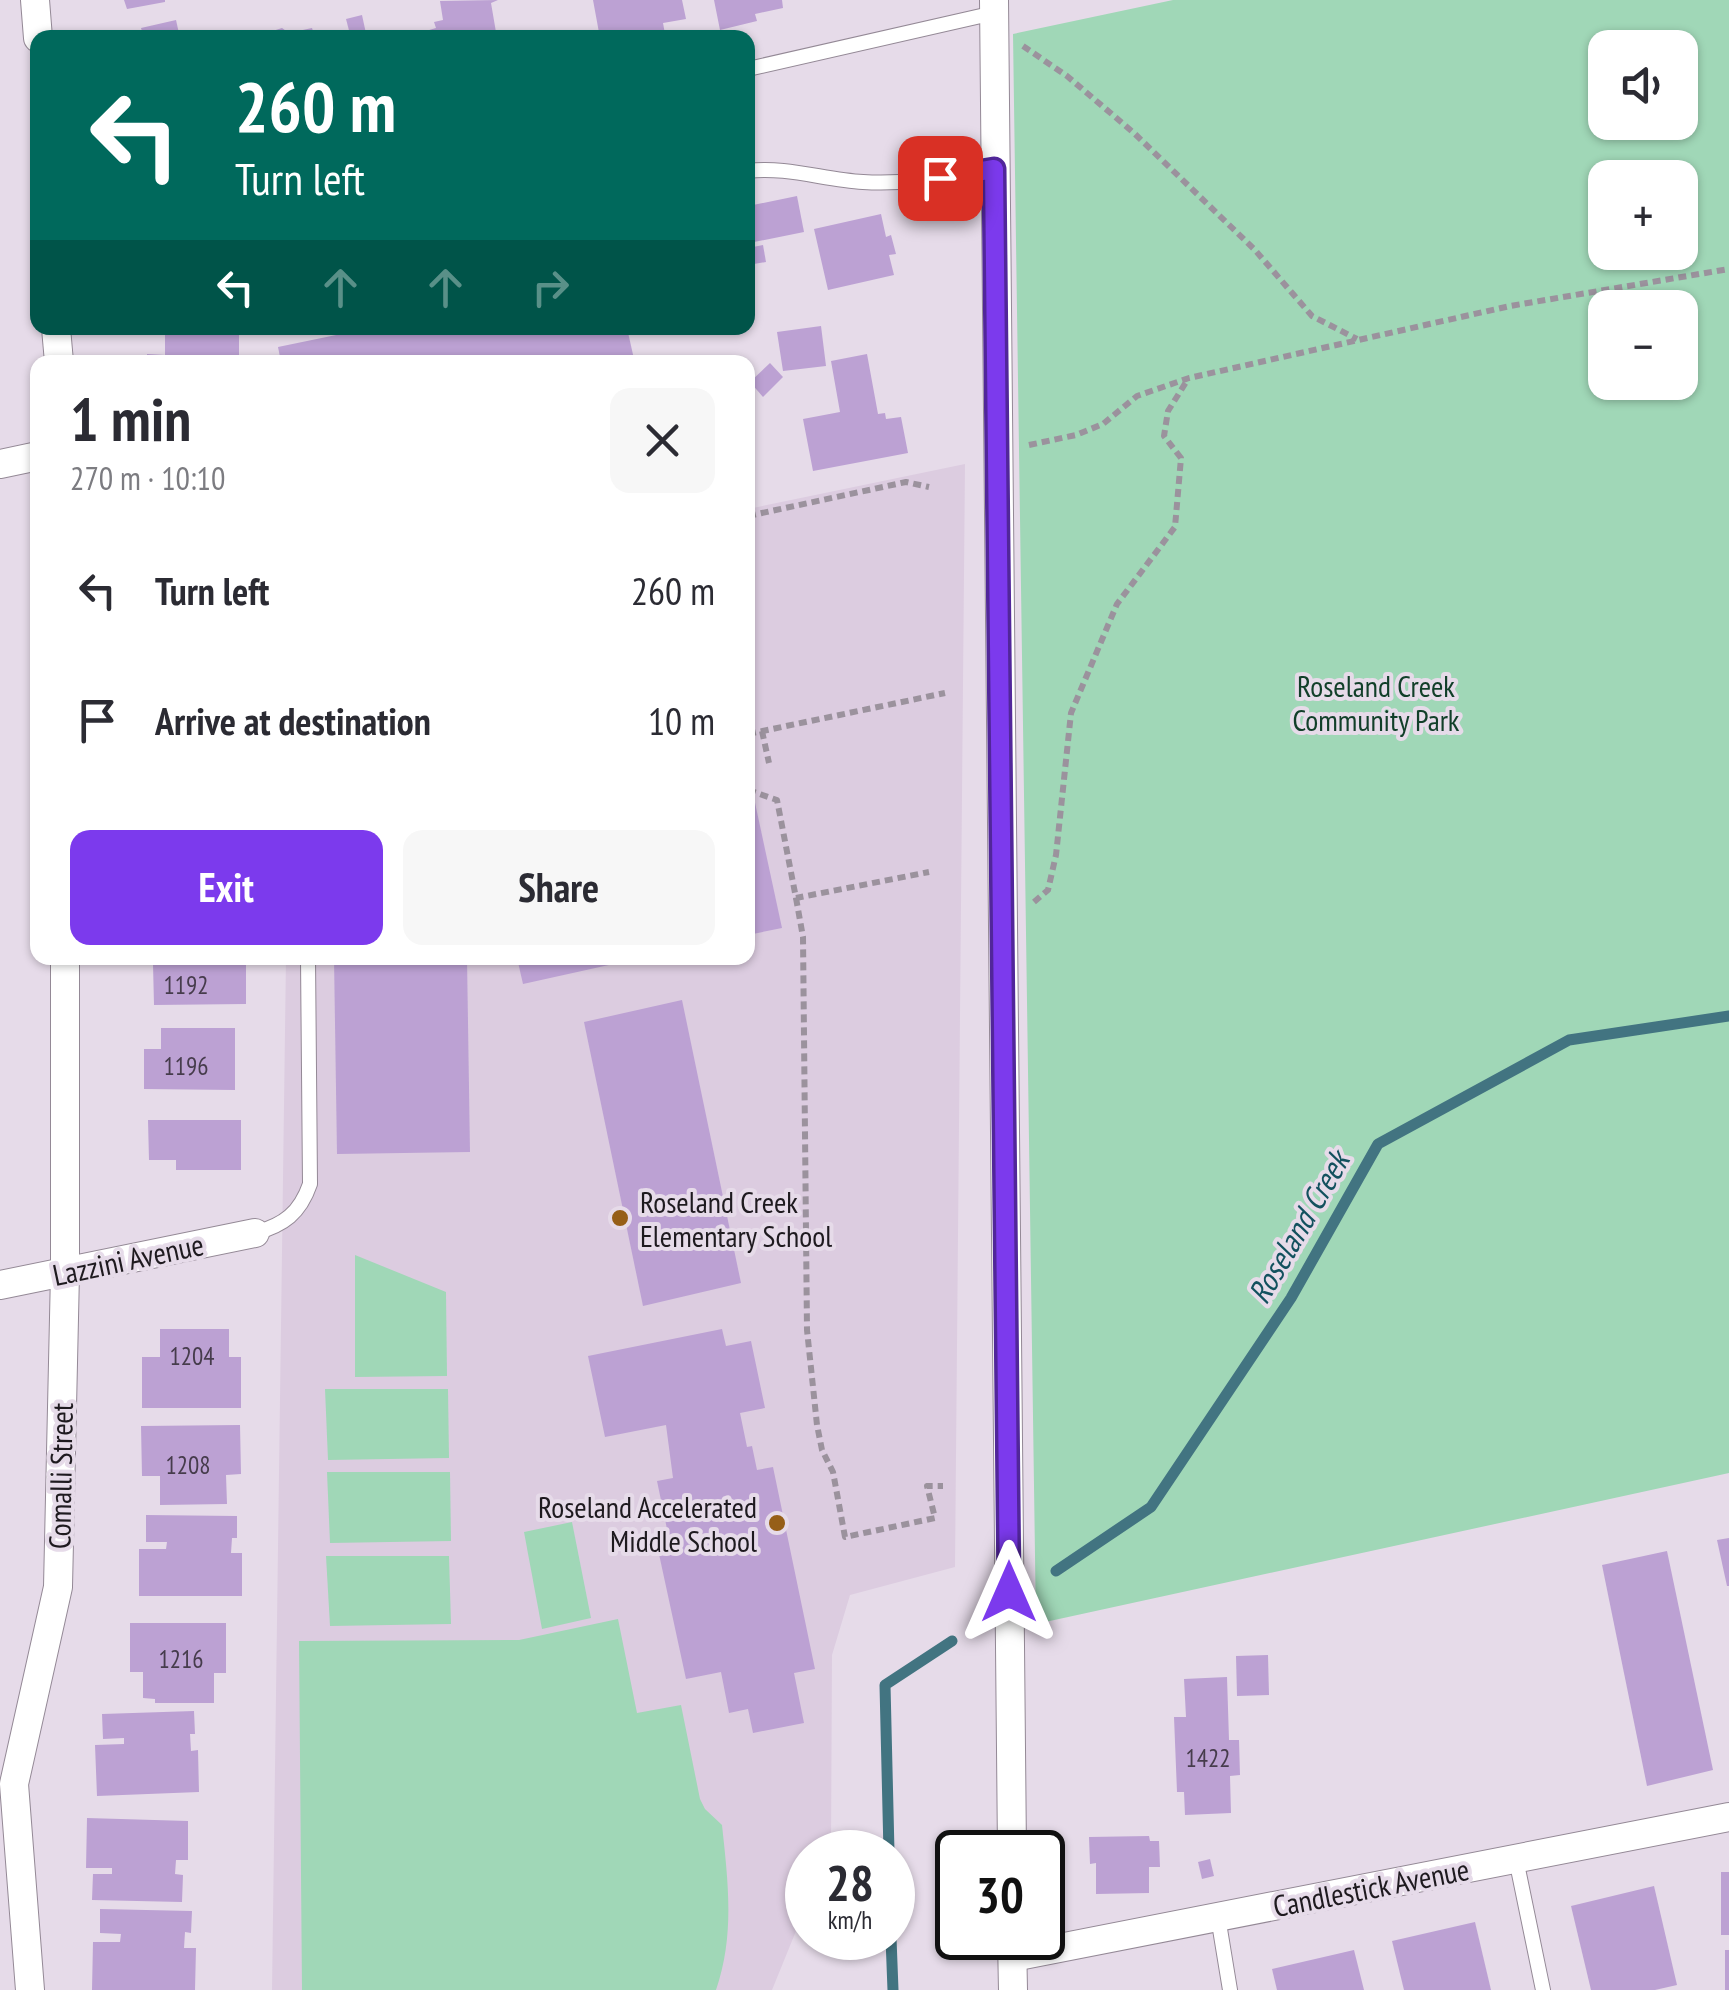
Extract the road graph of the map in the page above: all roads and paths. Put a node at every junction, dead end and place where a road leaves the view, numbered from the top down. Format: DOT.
graph roads {
  1 [pos="35,0"];
  2 [pos="994,6"];
  3 [pos="37,30"];
  4 [pos="1013,41"];
  5 [pos="755,67"];
  6 [pos="994,169"];
  7 [pos="755,172"];
  8 [pos="1729,269"];
  9 [pos="1360,340"];
  10 [pos="1189,378"];
  11 [pos="1018,448"];
  12 [pos="30,458"];
  13 [pos="0,464"];
  14 [pos="928,487"];
  15 [pos="755,514"];
  16 [pos="944,692"];
  17 [pos="762,730"];
  18 [pos="755,732"];
  19 [pos="769,763"];
  20 [pos="755,792"];
  21 [pos="929,872"];
  22 [pos="796,898"];
  23 [pos="1003,906"];
  24 [pos="65,965"];
  25 [pos="308,965"];
  26 [pos="255,1233"];
  27 [pos="65,1272"];
  28 [pos="0,1284"];
  29 [pos="942,1486"];
  30 [pos="1729,1817"];
  31 [pos="1012,1830"];
  32 [pos="1516,1859"];
  33 [pos="1218,1917"];
  34 [pos="1065,1939"];
  35 [pos="1013,1960"];
  36 [pos="30,1990"];
  37 [pos="1013,1990"];
  38 [pos="1230,1990"];
  39 [pos="1542,1990"];
  1 -- 3 [label="street"];
  2 -- 5 [label="lane"];
  2 -- 6 [label="street"];
  4 -- 9 [label="path"];
  6 -- 7 [label="lane"];
  6 -- 23 [label="street"];
  8 -- 9 [label="path"];
  9 -- 10 [label="path"];
  10 -- 11 [label="path"];
  10 -- 23 [label="path"];
  12 -- 13 [label="street"];
  14 -- 15 [label="path"];
  16 -- 17 [label="path"];
  17 -- 18 [label="path"];
  17 -- 19 [label="path"];
  20 -- 22 [label="path"];
  21 -- 22 [label="path"];
  22 -- 29 [label="path"];
  23 -- 31 [label="street"];
  24 -- 27 [label="street, Comalli Street"];
  25 -- 26 [label="lane"];
  26 -- 27 [label="street, Lazzini Avenue"];
  27 -- 28 [label="street, Lazzini Avenue"];
  27 -- 36 [label="street, Comalli Street"];
  30 -- 32 [label="street, Candlestick Avenue"];
  32 -- 33 [label="street, Candlestick Avenue"];
  32 -- 39 [label="lane"];
  33 -- 34 [label="street, Candlestick Avenue"];
  33 -- 38 [label="lane"];
  35 -- 37 [label="street"];
}
